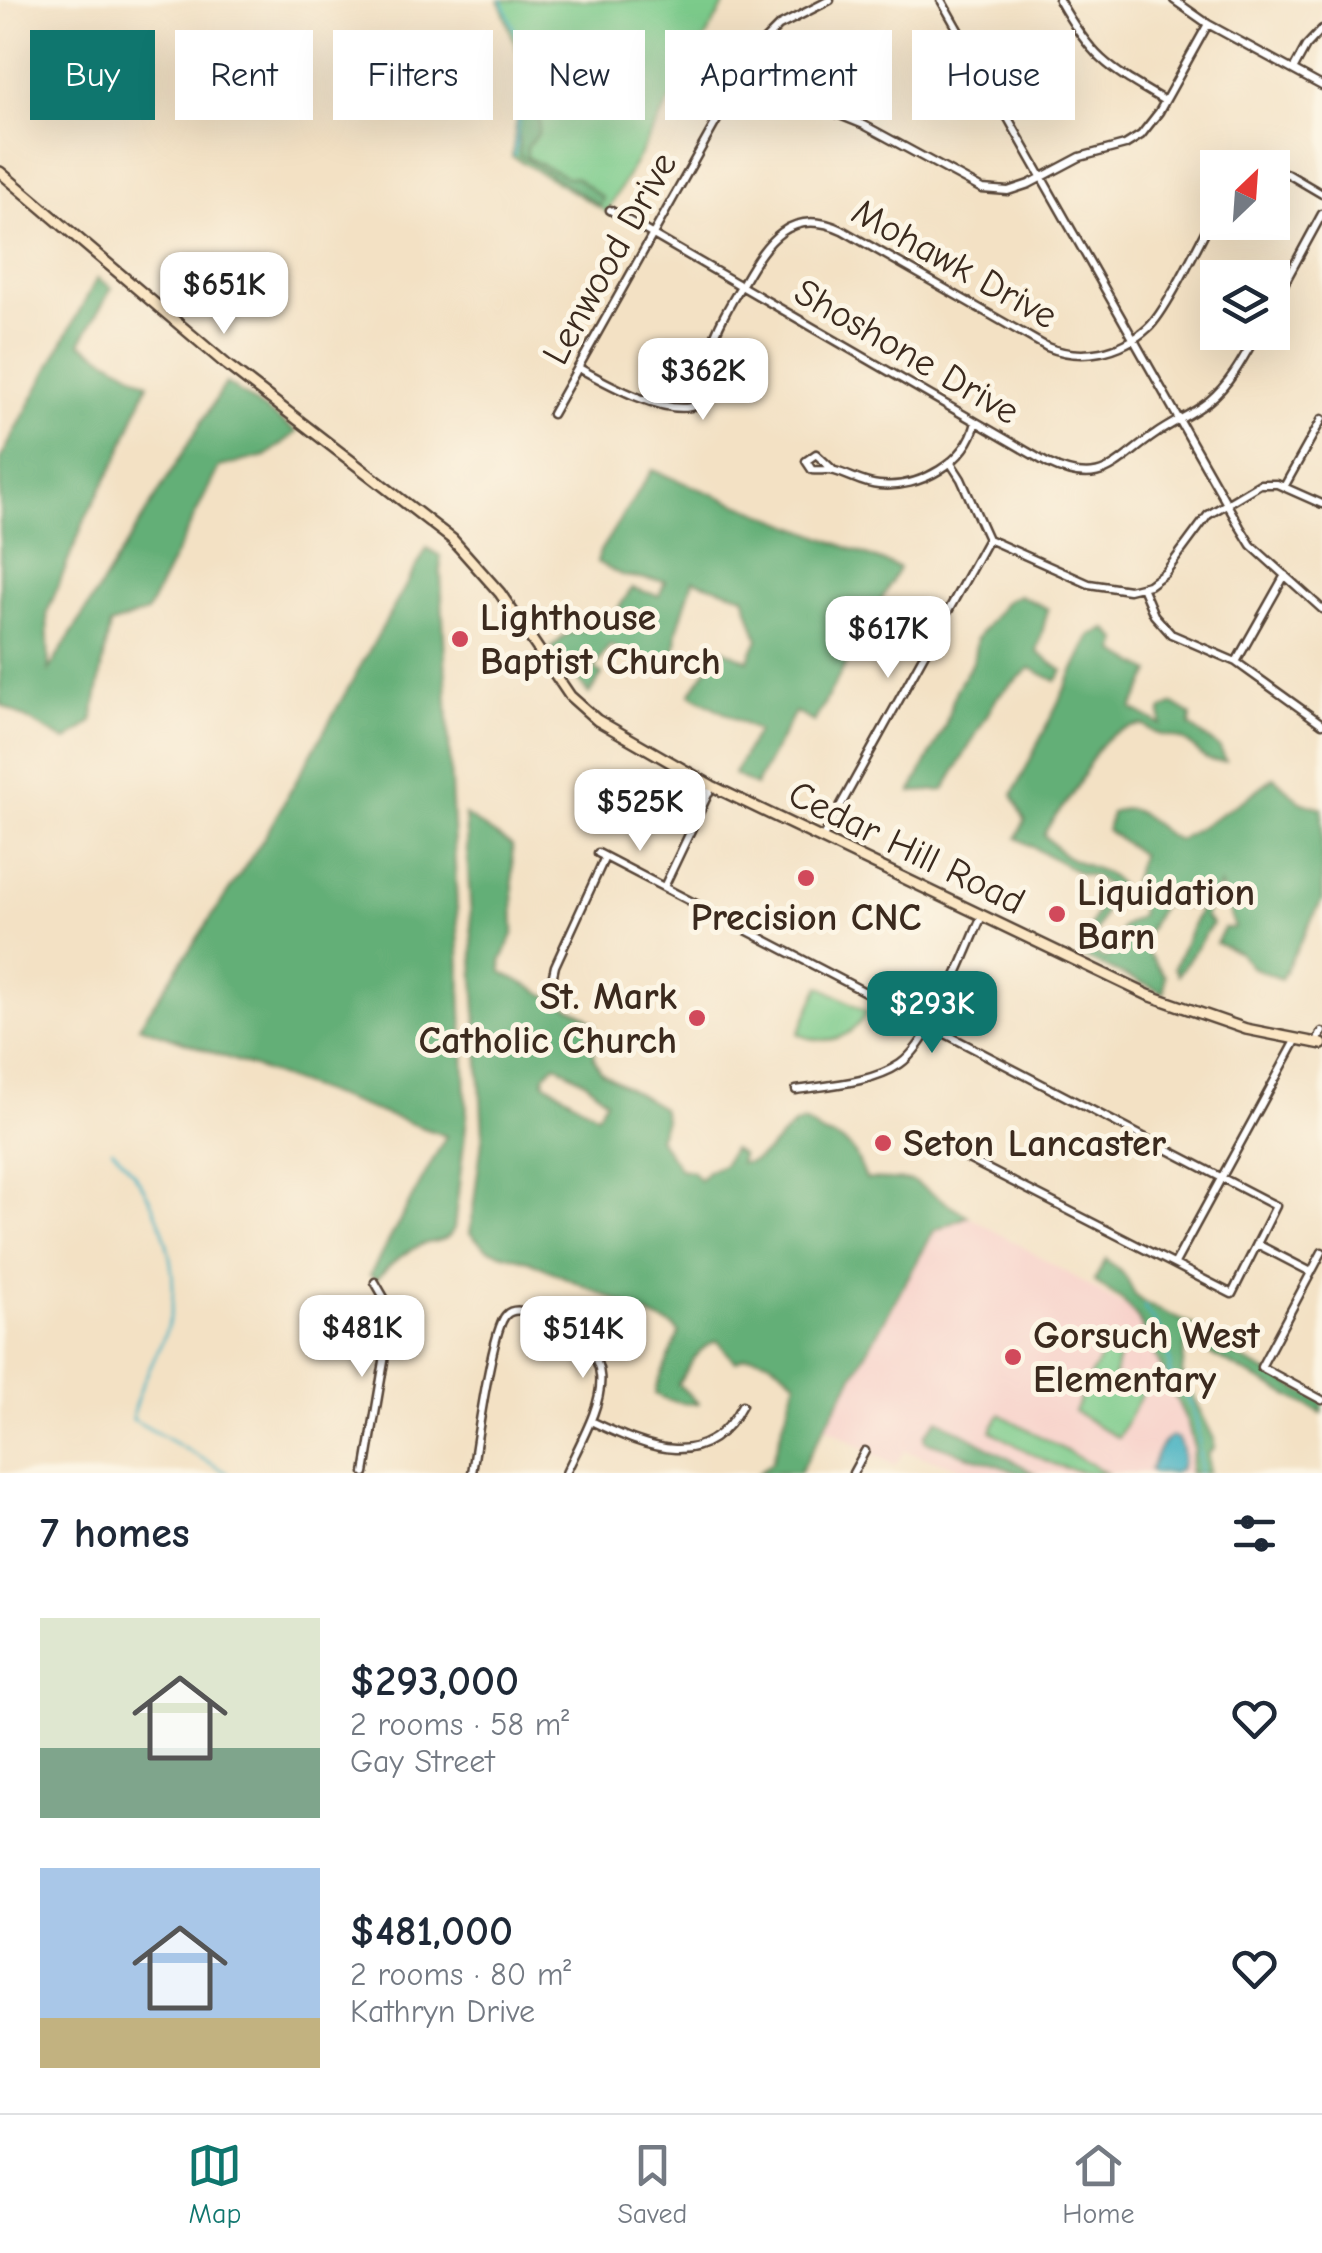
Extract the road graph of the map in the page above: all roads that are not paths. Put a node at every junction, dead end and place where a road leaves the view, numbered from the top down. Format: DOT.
graph roads {
  1 [pos="830,0"];
  2 [pos="941,0"];
  3 [pos="1059,0"];
  4 [pos="1174,0"];
  5 [pos="1208,24"];
  6 [pos="1322,29"];
  7 [pos="775,30"];
  8 [pos="1293,70"];
  9 [pos="1322,86"];
  10 [pos="1165,101"];
  11 [pos="717,120"];
  12 [pos="850,120"];
  13 [pos="0,172"];
  14 [pos="1290,175"];
  15 [pos="1042,177"];
  16 [pos="1322,194"];
  17 [pos="610,210"];
  18 [pos="1322,214"];
  19 [pos="652,236"];
  20 [pos="1200,239"];
  21 [pos="1290,273"];
  22 [pos="740,286"];
  23 [pos="1132,338"];
  24 [pos="1247,350"];
  25 [pos="579,368"];
  26 [pos="552,414"];
  27 [pos="1322,419"];
  28 [pos="1178,420"];
  29 [pos="976,422"];
  30 [pos="950,462"];
  31 [pos="832,470"];
  32 [pos="1284,487"];
  33 [pos="1225,502"];
  34 [pos="1322,504"];
  35 [pos="988,539"];
  36 [pos="1285,576"];
  37 [pos="1142,587"];
  38 [pos="1322,609"];
  39 [pos="1236,662"];
  40 [pos="1322,724"];
  41 [pos="712,786"];
  42 [pos="822,839"];
  43 [pos="664,888"];
  44 [pos="982,916"];
  45 [pos="551,984"];
  46 [pos="930,1027"];
  47 [pos="1322,1032"];
  48 [pos="1296,1039"];
  49 [pos="1319,1044"];
  50 [pos="796,1090"];
  51 [pos="933,1141"];
  52 [pos="1222,1176"];
  53 [pos="1258,1244"];
  54 [pos="1322,1252"];
  55 [pos="1175,1263"];
  56 [pos="1312,1272"];
  57 [pos="375,1282"];
  58 [pos="1322,1400"];
  59 [pos="742,1405"];
  60 [pos="592,1422"];
  61 [pos="865,1451"];
  62 [pos="364,1473"];
  63 [pos="472,1473"];
  64 [pos="566,1473"];
  65 [pos="852,1473"];
  1 -- 7 [label="street, Lenwood Drive"];
  2 -- 15 [label="street"];
  3 -- 10 [label="street"];
  4 -- 5 [label="street"];
  5 -- 8 [label="street"];
  5 -- 10 [label="street"];
  6 -- 8 [label="street"];
  8 -- 9 [label="street"];
  10 -- 15 [label="street"];
  11 -- 19 [label="street, Lenwood Drive"];
  12 -- 15 [label="street"];
  13 -- 41 [label="main road, Cedar Hill Road"];
  14 -- 16 [label="street"];
  15 -- 23 [label="street"];
  17 -- 19 [label="street, Shoshone Drive"];
  18 -- 21 [label="street"];
  19 -- 22 [label="street, Shoshone Drive"];
  19 -- 25 [label="street, Lenwood Drive"];
  20 -- 23 [label="street, Mohawk Drive"];
  22 -- 23 [label="street, Mohawk Drive"];
  22 -- 25 [label="street, Mohawk Drive"];
  22 -- 29 [label="street, Shoshone Drive"];
  23 -- 28 [label="street"];
  24 -- 28 [label="street, Shoshone Drive"];
  25 -- 26 [label="street, Lenwood Drive"];
  27 -- 32 [label="street"];
  28 -- 29 [label="street, Shoshone Drive"];
  28 -- 33 [label="street"];
  29 -- 30 [label="street"];
  30 -- 31 [label="street"];
  30 -- 35 [label="street"];
  32 -- 33 [label="street"];
  32 -- 34 [label="street"];
  33 -- 36 [label="street"];
  33 -- 37 [label="street"];
  35 -- 37 [label="street"];
  35 -- 42 [label="street"];
  36 -- 38 [label="street"];
  36 -- 39 [label="street"];
  37 -- 39 [label="street"];
  39 -- 40 [label="street"];
  41 -- 42 [label="main road, Cedar Hill Road"];
  41 -- 43 [label="street"];
  42 -- 44 [label="main road, Cedar Hill Road"];
  43 -- 45 [label="street"];
  43 -- 46 [label="street"];
  44 -- 46 [label="street"];
  44 -- 48 [label="main road, Cedar Hill Road"];
  46 -- 50 [label="street"];
  46 -- 52 [label="street"];
  47 -- 49 [label="street"];
  48 -- 49 [label="main road, Cedar Hill Road"];
  48 -- 52 [label="street"];
  51 -- 55 [label="street"];
  52 -- 53 [label="street"];
  52 -- 55 [label="street"];
  53 -- 55 [label="street"];
  53 -- 56 [label="street"];
  54 -- 56 [label="street"];
  56 -- 58 [label="street"];
  57 -- 62 [label="street"];
  59 -- 60 [label="street"];
  60 -- 63 [label="street"];
  60 -- 64 [label="street"];
  61 -- 65 [label="street"];
}
